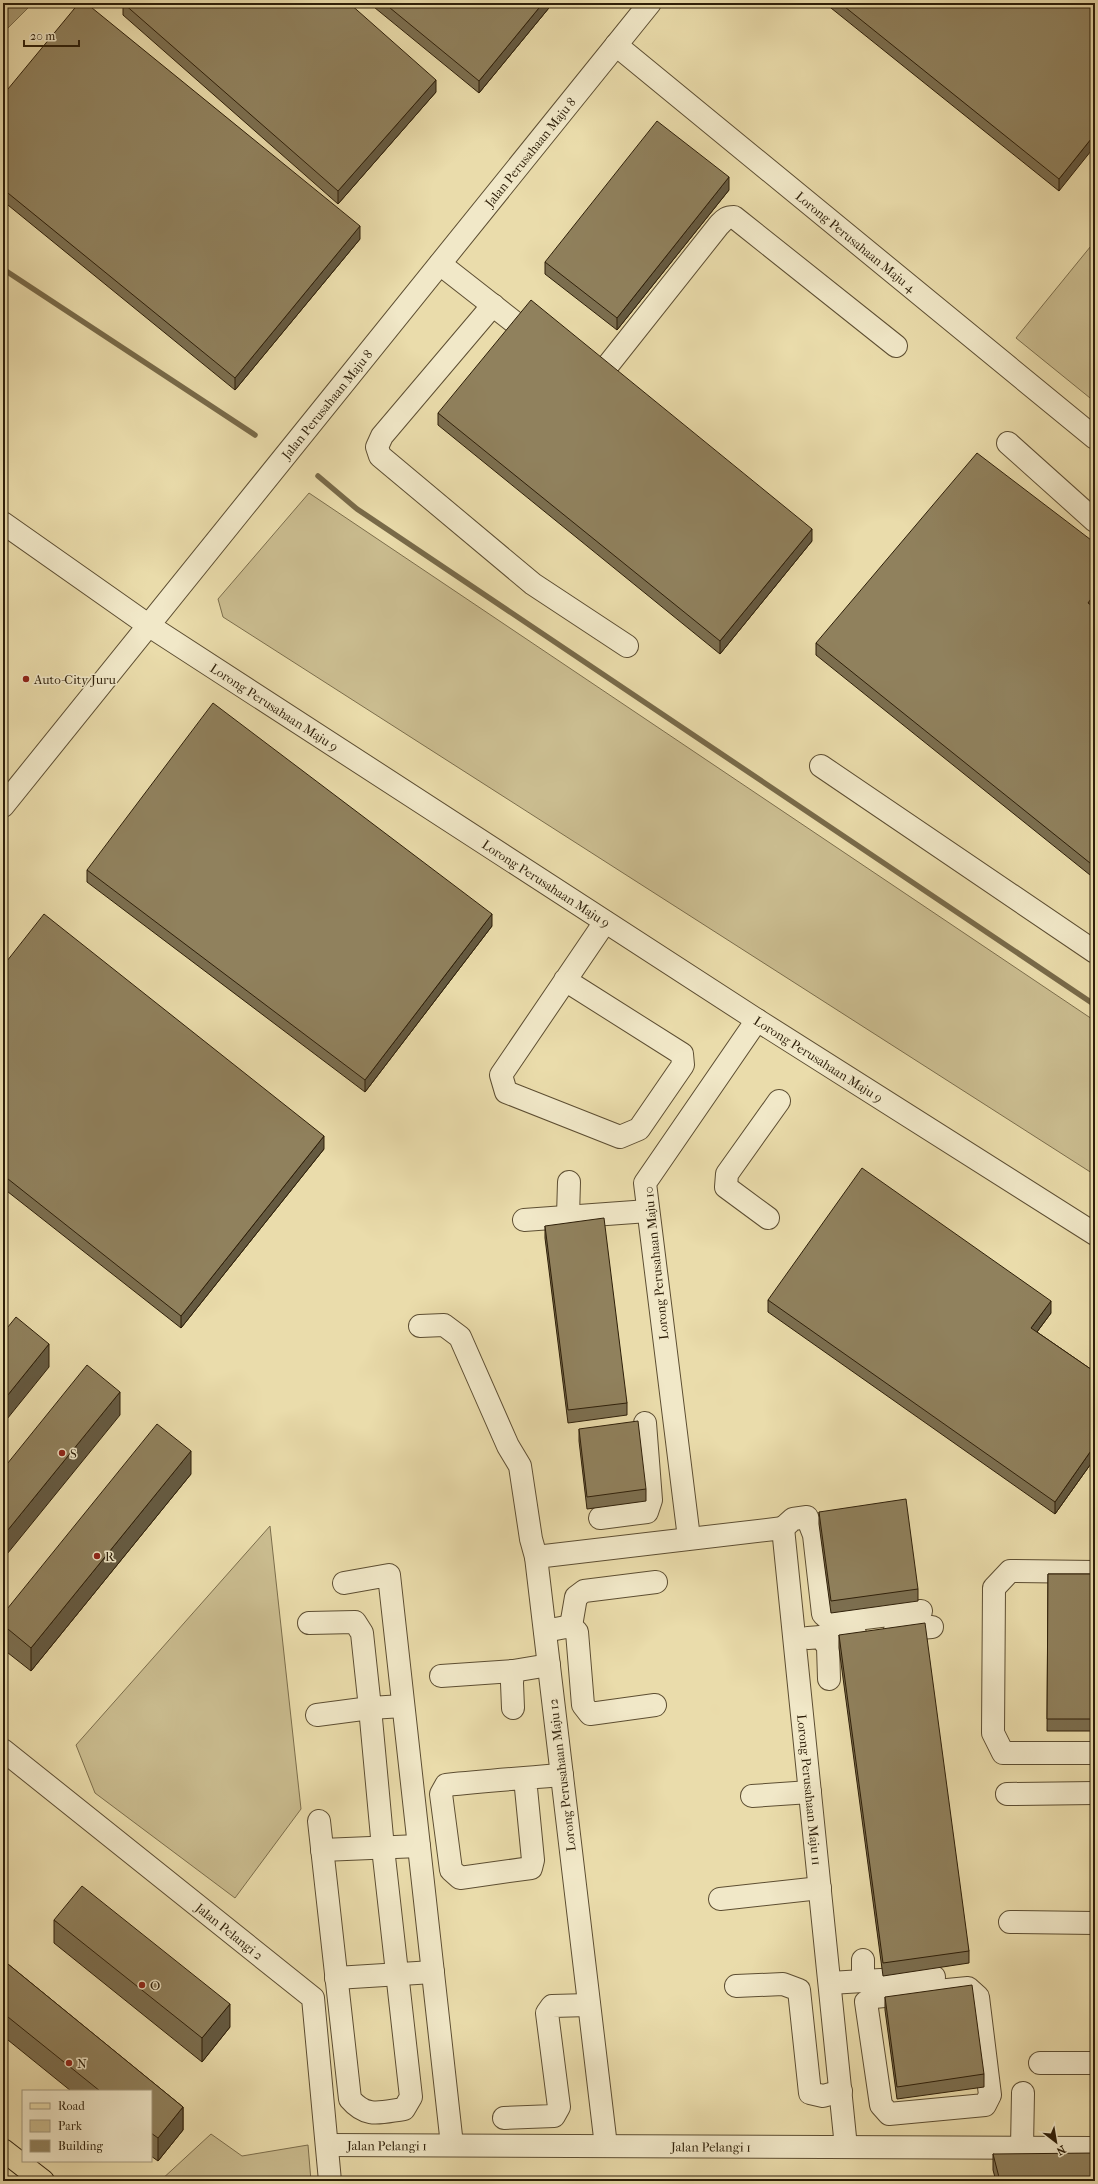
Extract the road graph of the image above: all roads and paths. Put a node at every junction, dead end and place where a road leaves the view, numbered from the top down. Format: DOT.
graph roads {
  1 [pos="650,3"];
  2 [pos="616,45"];
  3 [pos="440,264"];
  4 [pos="493,305"];
  5 [pos="896,346"];
  6 [pos="556,354"];
  7 [pos="575,369"];
  8 [pos="594,384"];
  9 [pos="611,398"];
  10 [pos="1095,438"];
  11 [pos="1008,442"];
  12 [pos="1095,521"];
  13 [pos="3,523"];
  14 [pos="148,625"];
  15 [pos="627,646"];
  16 [pos="821,766"];
  17 [pos="3,806"];
  18 [pos="605,922"];
  19 [pos="1095,952"];
  20 [pos="565,980"];
  21 [pos="757,1020"];
  22 [pos="779,1101"];
  23 [pos="569,1182"];
  24 [pos="648,1211"];
  25 [pos="568,1216"];
  26 [pos="768,1218"];
  27 [pos="524,1220"];
  28 [pos="1095,1234"];
  29 [pos="420,1326"];
  30 [pos="674,1420"];
  31 [pos="645,1423"];
  32 [pos="623,1425"];
  33 [pos="600,1518"];
  34 [pos="784,1528"];
  35 [pos="690,1538"];
  36 [pos="536,1556"];
  37 [pos="1095,1572"];
  38 [pos="656,1582"];
  39 [pos="344,1583"];
  40 [pos="309,1623"];
  41 [pos="571,1626"];
  42 [pos="545,1631"];
  43 [pos="820,1637"];
  44 [pos="795,1640"];
  45 [pos="549,1665"];
  46 [pos="513,1671"];
  47 [pos="441,1676"];
  48 [pos="829,1679"];
  49 [pos="655,1705"];
  50 [pos="403,1706"];
  51 [pos="370,1708"];
  52 [pos="514,1708"];
  53 [pos="316,1715"];
  54 [pos="3,1750"];
  55 [pos="1095,1753"];
  56 [pos="562,1774"];
  57 [pos="525,1778"];
  58 [pos="810,1792"];
  59 [pos="1095,1793"];
  60 [pos="1007,1794"];
  61 [pos="752,1796"];
  62 [pos="319,1821"];
  63 [pos="419,1846"];
  64 [pos="383,1848"];
  65 [pos="322,1850"];
  66 [pos="820,1888"];
  67 [pos="720,1899"];
  68 [pos="1010,1922"];
  69 [pos="1095,1923"];
  70 [pos="433,1972"];
  71 [pos="397,1974"];
  72 [pos="941,1977"];
  73 [pos="336,1978"];
  74 [pos="830,1983"];
  75 [pos="736,1986"];
  76 [pos="589,2005"];
  77 [pos="1040,2063"];
  78 [pos="1095,2063"];
  79 [pos="874,2064"];
  80 [pos="838,2067"];
  81 [pos="841,2091"];
  82 [pos="1023,2093"];
  83 [pos="504,2118"];
  84 [pos="327,2144"];
  85 [pos="452,2145"];
  86 [pos="606,2146"];
  87 [pos="846,2147"];
  88 [pos="1022,2147"];
  89 [pos="1095,2148"];
  90 [pos="3,2150"];
  91 [pos="43,2181"];
  92 [pos="330,2181"];
  1 -- 2 [label="street, Jalan Perusahaan Maju 8"];
  2 -- 3 [label="street, Jalan Perusahaan Maju 8"];
  2 -- 10 [label="street, Lorong Perusahaan Maju 4"];
  3 -- 4 [label="street"];
  3 -- 14 [label="street, Jalan Perusahaan Maju 8"];
  4 -- 6 [label="street"];
  4 -- 15 [label="street"];
  5 -- 8 [label="street"];
  7 -- 8 [label="street"];
  8 -- 9 [label="street"];
  11 -- 12 [label="street"];
  13 -- 14 [label="street, Lorong Perusahaan Maju 9"];
  14 -- 17 [label="street, Jalan Perusahaan Maju 8"];
  14 -- 18 [label="street, Lorong Perusahaan Maju 9"];
  16 -- 19 [label="street"];
  18 -- 20 [label="street"];
  18 -- 21 [label="street, Lorong Perusahaan Maju 9"];
  20 -- 20 [label="street"];
  21 -- 24 [label="street, Lorong Perusahaan Maju 10"];
  21 -- 28 [label="street, Lorong Perusahaan Maju 9"];
  22 -- 26 [label="street"];
  23 -- 25 [label="street"];
  24 -- 25 [label="street"];
  24 -- 30 [label="street, Lorong Perusahaan Maju 10"];
  25 -- 27 [label="street"];
  29 -- 36 [label="street, Lorong Perusahaan Maju 12"];
  30 -- 31 [label="street"];
  30 -- 35 [label="street, Lorong Perusahaan Maju 10"];
  31 -- 32 [label="street"];
  31 -- 33 [label="street"];
  34 -- 35 [label="street"];
  34 -- 43 [label="street"];
  34 -- 44 [label="street, Lorong Perusahaan Maju 11"];
  35 -- 36 [label="street"];
  36 -- 42 [label="street, Lorong Perusahaan Maju 12"];
  37 -- 55 [label="street"];
  38 -- 41 [label="street"];
  39 -- 50 [label="street"];
  40 -- 51 [label="street"];
  41 -- 42 [label="street"];
  41 -- 49 [label="street"];
  42 -- 45 [label="street, Lorong Perusahaan Maju 12"];
  43 -- 44 [label="street"];
  43 -- 48 [label="street"];
  44 -- 58 [label="street, Lorong Perusahaan Maju 11"];
  45 -- 46 [label="street"];
  45 -- 56 [label="street, Lorong Perusahaan Maju 12"];
  46 -- 47 [label="street"];
  46 -- 52 [label="street"];
  50 -- 51 [label="street"];
  50 -- 63 [label="street"];
  51 -- 53 [label="street"];
  51 -- 64 [label="street"];
  54 -- 84 [label="street, Jalan Pelangi 2"];
  56 -- 57 [label="street"];
  56 -- 76 [label="street, Lorong Perusahaan Maju 12"];
  57 -- 57 [label="street"];
  58 -- 61 [label="street"];
  58 -- 66 [label="street, Lorong Perusahaan Maju 11"];
  59 -- 60 [label="street"];
  62 -- 65 [label="street"];
  63 -- 64 [label="street"];
  63 -- 70 [label="street"];
  64 -- 65 [label="street"];
  64 -- 71 [label="street"];
  65 -- 73 [label="street"];
  66 -- 67 [label="street"];
  66 -- 74 [label="street, Lorong Perusahaan Maju 11"];
  68 -- 69 [label="street"];
  70 -- 71 [label="street"];
  70 -- 85 [label="street"];
  71 -- 73 [label="street"];
  71 -- 73 [label="street"];
  72 -- 74 [label="street"];
  74 -- 80 [label="street, Lorong Perusahaan Maju 11"];
  75 -- 81 [label="street"];
  76 -- 83 [label="street"];
  76 -- 86 [label="street, Lorong Perusahaan Maju 12"];
  77 -- 78 [label="street"];
  79 -- 79 [label="street"];
  79 -- 80 [label="street"];
  80 -- 81 [label="street, Lorong Perusahaan Maju 11"];
  81 -- 87 [label="street, Lorong Perusahaan Maju 11"];
  82 -- 88 [label="street"];
  84 -- 85 [label="street, Jalan Pelangi 1"];
  84 -- 92 [label="street, Jalan Pelangi 2"];
  85 -- 86 [label="street, Jalan Pelangi 1"];
  86 -- 87 [label="street, Jalan Pelangi 1"];
  87 -- 88 [label="street, Jalan Pelangi 1"];
  88 -- 89 [label="street, Jalan Pelangi 1"];
  90 -- 91 [label="main road"];
}
